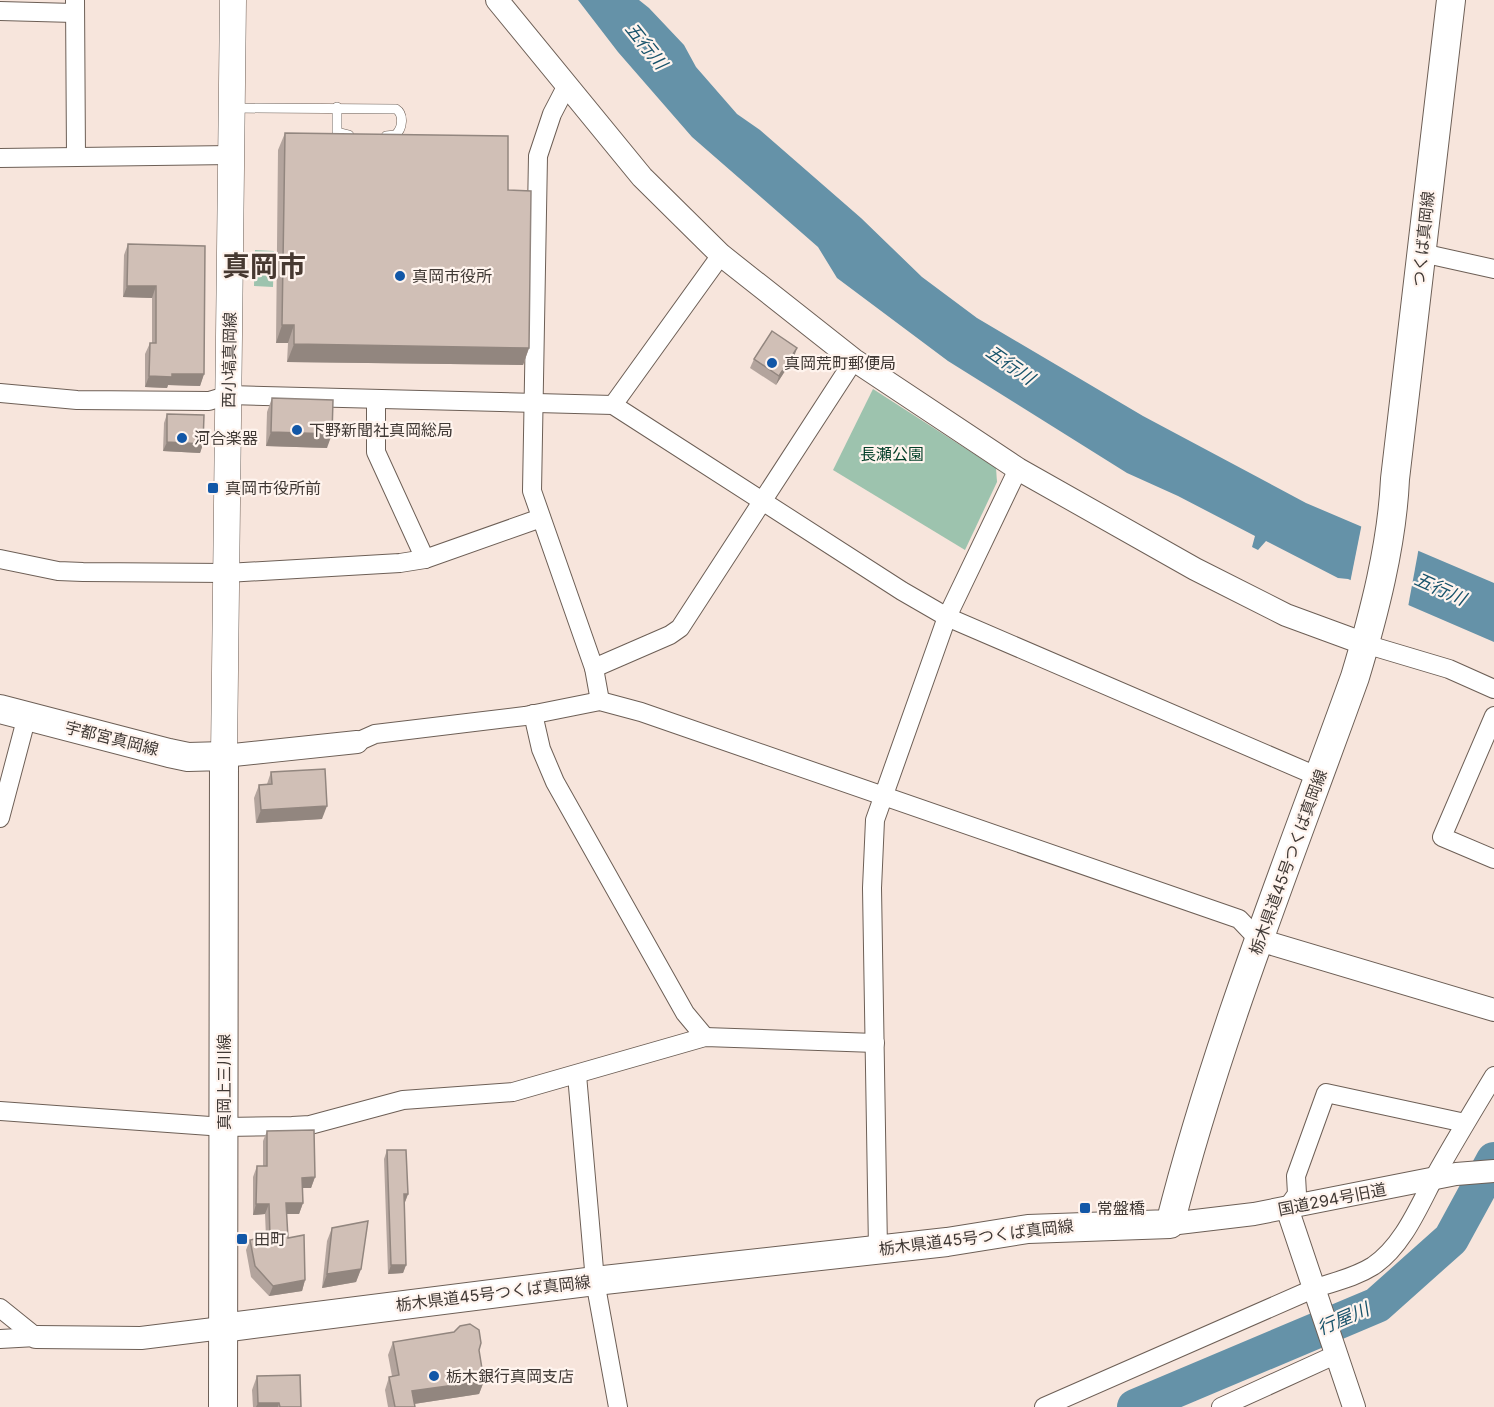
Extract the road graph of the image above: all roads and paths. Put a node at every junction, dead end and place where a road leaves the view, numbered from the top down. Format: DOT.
graph roads {
  1 [pos="233,0"];
  2 [pos="497,0"];
  3 [pos="1451,0"];
  4 [pos="74,7"];
  5 [pos="0,10"];
  6 [pos="566,87"];
  7 [pos="337,107"];
  8 [pos="232,108"];
  9 [pos="232,154"];
  10 [pos="76,156"];
  11 [pos="0,158"];
  12 [pos="1422,253"];
  13 [pos="721,255"];
  14 [pos="1494,269"];
  15 [pos="854,360"];
  16 [pos="0,393"];
  17 [pos="229,395"];
  18 [pos="376,399"];
  19 [pos="534,403"];
  20 [pos="613,405"];
  21 [pos="1018,469"];
  22 [pos="1395,479"];
  23 [pos="764,501"];
  24 [pos="541,518"];
  25 [pos="0,559"];
  26 [pos="425,559"];
  27 [pos="226,573"];
  28 [pos="947,617"];
  29 [pos="1367,638"];
  30 [pos="594,668"];
  31 [pos="1494,689"];
  32 [pos="600,701"];
  33 [pos="0,710"];
  34 [pos="533,714"];
  35 [pos="27,716"];
  36 [pos="1494,716"];
  37 [pos="357,742"];
  38 [pos="224,756"];
  39 [pos="1319,777"];
  40 [pos="884,796"];
  41 [pos="0,818"];
  42 [pos="1494,860"];
  43 [pos="1259,940"];
  44 [pos="1494,1010"];
  45 [pos="705,1037"];
  46 [pos="875,1043"];
  47 [pos="577,1075"];
  48 [pos="1494,1076"];
  49 [pos="0,1111"];
  50 [pos="1465,1123"];
  51 [pos="224,1127"];
  52 [pos="1494,1171"];
  53 [pos="1434,1179"];
  54 [pos="1287,1208"];
  55 [pos="1170,1224"];
  56 [pos="878,1249"];
  57 [pos="595,1281"];
  58 [pos="1315,1295"];
  59 [pos="0,1308"];
  60 [pos="222,1328"];
  61 [pos="36,1336"];
  62 [pos="0,1339"];
  63 [pos="1333,1352"];
  64 [pos="223,1407"];
  65 [pos="618,1407"];
  66 [pos="1044,1407"];
  67 [pos="1221,1407"];
  68 [pos="1354,1407"];
  1 -- 8 [label="main road, 西小塙真岡線"];
  2 -- 6 [label="street"];
  3 -- 12 [label="main road, つくば真岡線"];
  4 -- 5 [label="street"];
  4 -- 10 [label="street"];
  6 -- 13 [label="street"];
  6 -- 19 [label="street"];
  7 -- 7 [label="lane"];
  7 -- 8 [label="lane"];
  8 -- 9 [label="main road, 西小塙真岡線"];
  9 -- 10 [label="street"];
  9 -- 17 [label="main road, 西小塙真岡線"];
  10 -- 11 [label="street"];
  12 -- 14 [label="street"];
  12 -- 22 [label="main road, つくば真岡線"];
  13 -- 15 [label="street"];
  13 -- 20 [label="street"];
  15 -- 21 [label="street"];
  15 -- 23 [label="street"];
  16 -- 17 [label="street"];
  17 -- 18 [label="street"];
  17 -- 27 [label="main road, 西小塙真岡線"];
  18 -- 19 [label="street"];
  18 -- 26 [label="street"];
  19 -- 20 [label="street"];
  19 -- 24 [label="street"];
  20 -- 23 [label="street"];
  21 -- 28 [label="street"];
  21 -- 29 [label="street"];
  22 -- 29 [label="main road, 栃木県道45号つくば真岡線"];
  23 -- 28 [label="street"];
  23 -- 30 [label="street"];
  24 -- 26 [label="street"];
  24 -- 30 [label="street"];
  25 -- 27 [label="street"];
  26 -- 27 [label="street"];
  27 -- 38 [label="main road, 西小塙真岡線"];
  28 -- 39 [label="street"];
  28 -- 40 [label="street"];
  29 -- 31 [label="street"];
  29 -- 39 [label="main road, 栃木県道45号つくば真岡線"];
  30 -- 32 [label="street"];
  32 -- 34 [label="street"];
  32 -- 40 [label="street"];
  33 -- 35 [label="main road, 宇都宮真岡線"];
  34 -- 37 [label="street"];
  34 -- 45 [label="street"];
  35 -- 38 [label="main road, 宇都宮真岡線"];
  35 -- 41 [label="street"];
  36 -- 42 [label="street"];
  37 -- 38 [label="street"];
  38 -- 51 [label="main road, 真岡上三川線"];
  39 -- 43 [label="main road, 栃木県道45号つくば真岡線"];
  40 -- 43 [label="street"];
  40 -- 46 [label="street"];
  43 -- 44 [label="street"];
  43 -- 55 [label="main road, 栃木県道45号つくば真岡線"];
  45 -- 46 [label="street"];
  45 -- 47 [label="street"];
  46 -- 56 [label="street"];
  47 -- 51 [label="street"];
  47 -- 57 [label="street"];
  48 -- 50 [label="street"];
  49 -- 51 [label="street"];
  50 -- 53 [label="street"];
  50 -- 54 [label="street"];
  51 -- 60 [label="main road, 真岡上三川線"];
  52 -- 53 [label="street, 国道294号旧道"];
  53 -- 54 [label="street, 国道294号旧道"];
  53 -- 58 [label="street"];
  54 -- 55 [label="street, 国道294号旧道"];
  54 -- 58 [label="street"];
  55 -- 56 [label="main road, 栃木県道45号つくば真岡線"];
  56 -- 57 [label="main road, 栃木県道45号つくば真岡線"];
  57 -- 60 [label="main road, 栃木県道45号つくば真岡線"];
  57 -- 65 [label="street"];
  58 -- 63 [label="street"];
  58 -- 66 [label="street"];
  59 -- 61 [label="street"];
  60 -- 61 [label="street"];
  60 -- 64 [label="main road, 真岡上三川線"];
  61 -- 62 [label="street"];
  63 -- 67 [label="street"];
  63 -- 68 [label="street"];
}
